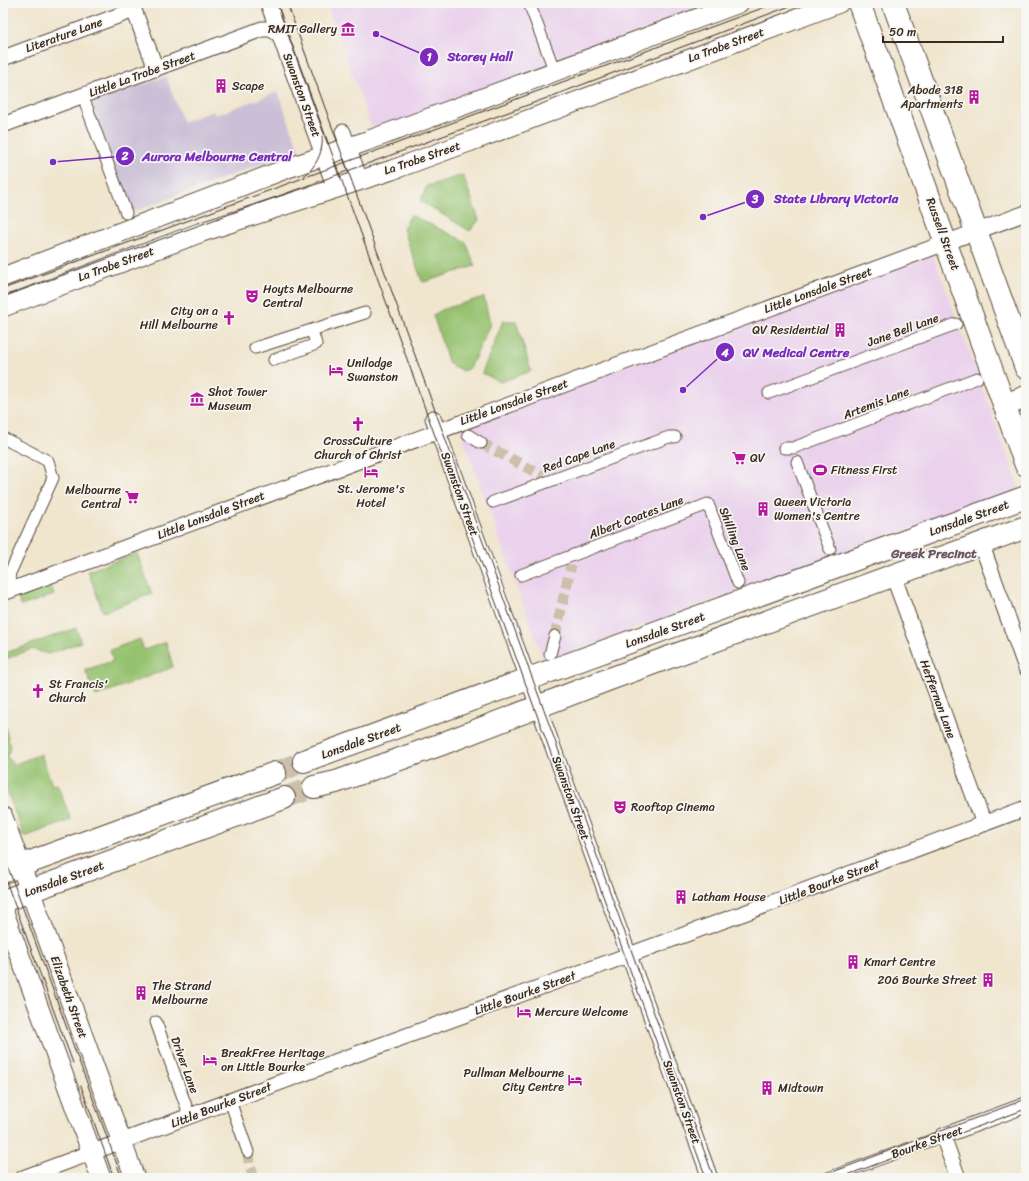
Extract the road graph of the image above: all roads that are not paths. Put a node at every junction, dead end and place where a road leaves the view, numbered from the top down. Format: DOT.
graph roads {
  1 [pos="268,3"];
  2 [pos="529,3"];
  3 [pos="739,3"];
  4 [pos="839,3"];
  5 [pos="859,3"];
  6 [pos="893,3"];
  7 [pos="280,35"];
  8 [pos="3,58"];
  9 [pos="156,69"];
  10 [pos="555,72"];
  11 [pos="83,101"];
  12 [pos="3,125"];
  13 [pos="346,140"];
  14 [pos="324,156"];
  15 [pos="360,180"];
  16 [pos="335,188"];
  17 [pos="126,213"];
  18 [pos="1026,214"];
  19 [pos="976,232"];
  20 [pos="946,243"];
  21 [pos="3,277"];
  22 [pos="3,306"];
  23 [pos="365,313"];
  24 [pos="956,324"];
  25 [pos="312,330"];
  26 [pos="255,348"];
  27 [pos="274,360"];
  28 [pos="1026,368"];
  29 [pos="976,378"];
  30 [pos="769,393"];
  31 [pos="1026,397"];
  32 [pos="1004,405"];
  33 [pos="435,425"];
  34 [pos="468,435"];
  35 [pos="676,437"];
  36 [pos="3,438"];
  37 [pos="481,443"];
  38 [pos="784,448"];
  39 [pos="798,462"];
  40 [pos="1026,465"];
  41 [pos="1026,497"];
  42 [pos="493,502"];
  43 [pos="708,504"];
  44 [pos="1026,527"];
  45 [pos="981,543"];
  46 [pos="830,549"];
  47 [pos="521,575"];
  48 [pos="893,575"];
  49 [pos="738,583"];
  50 [pos="788,585"];
  51 [pos="8,591"];
  52 [pos="722,610"];
  53 [pos="797,611"];
  54 [pos="555,636"];
  55 [pos="731,636"];
  56 [pos="550,654"];
  57 [pos="597,654"];
  58 [pos="1026,668"];
  59 [pos="528,679"];
  60 [pos="607,680"];
  61 [pos="538,707"];
  62 [pos="304,761"];
  63 [pos="275,773"];
  64 [pos="314,787"];
  65 [pos="284,798"];
  66 [pos="1026,808"];
  67 [pos="3,817"];
  68 [pos="984,824"];
  69 [pos="12,869"];
  70 [pos="30,891"];
  71 [pos="3,901"];
  72 [pos="3,910"];
  73 [pos="628,955"];
  74 [pos="156,1022"];
  75 [pos="230,1102"];
  76 [pos="1026,1106"];
  77 [pos="190,1117"];
  78 [pos="943,1136"];
  79 [pos="121,1142"];
  80 [pos="248,1152"];
  81 [pos="92,1153"];
  82 [pos="25,1178"];
  83 [pos="101,1178"];
  84 [pos="135,1178"];
  85 [pos="710,1178"];
  86 [pos="828,1178"];
  87 [pos="958,1178"];
  1 -- 7 [label="street, Swanston Street"];
  2 -- 10 [label="street"];
  3 -- 10 [label="street"];
  4 -- 15 [label="street, La Trobe Street"];
  5 -- 20 [label="main road, Russell Street"];
  6 -- 19 [label="main road"];
  7 -- 9 [label="street, Little La Trobe Street"];
  7 -- 14 [label="street, Swanston Street"];
  8 -- 9 [label="street, Literature Lane"];
  9 -- 11 [label="street, Little La Trobe Street"];
  10 -- 13 [label="street"];
  11 -- 12 [label="street, Little La Trobe Street"];
  11 -- 17 [label="street"];
  13 -- 14 [label="street"];
  13 -- 15 [label="street"];
  14 -- 16 [label="street, Swanston Street"];
  14 -- 21 [label="street"];
  15 -- 16 [label="street, La Trobe Street"];
  16 -- 22 [label="street, La Trobe Street"];
  18 -- 19 [label="street, Little Lonsdale Street"];
  19 -- 20 [label="street, Little Lonsdale Street"];
  19 -- 28 [label="main road"];
  20 -- 32 [label="main road, Russell Street"];
  20 -- 33 [label="street, Little Lonsdale Street"];
  23 -- 25 [label="street"];
  24 -- 30 [label="street, Jane Bell Lane"];
  25 -- 26 [label="street"];
  25 -- 27 [label="street"];
  29 -- 38 [label="street, Artemis Lane"];
  31 -- 32 [label="main road"];
  32 -- 40 [label="main road, Russell Street"];
  33 -- 51 [label="street, Little Lonsdale Street"];
  33 -- 59 [label="street, Swanston Street"];
  34 -- 37 [label="street"];
  35 -- 42 [label="street, Red Cape Lane"];
  36 -- 51 [label="street"];
  39 -- 46 [label="street"];
  41 -- 50 [label="main road, Lonsdale Street"];
  43 -- 47 [label="street, Albert Coates Lane"];
  43 -- 49 [label="street, Shilling Lane"];
  44 -- 45 [label="main road"];
  45 -- 48 [label="main road"];
  45 -- 58 [label="street"];
  48 -- 53 [label="main road"];
  48 -- 68 [label="street, Heffernan Lane"];
  50 -- 52 [label="main road, Lonsdale Street"];
  50 -- 53 [label="main road"];
  52 -- 55 [label="main road"];
  52 -- 57 [label="main road, Lonsdale Street"];
  53 -- 55 [label="main road"];
  54 -- 56 [label="street"];
  55 -- 60 [label="main road"];
  57 -- 59 [label="main road, Lonsdale Street"];
  57 -- 60 [label="main road"];
  59 -- 61 [label="street, Swanston Street"];
  59 -- 62 [label="main road, Lonsdale Street"];
  60 -- 61 [label="main road"];
  61 -- 64 [label="main road"];
  61 -- 73 [label="street, Swanston Street"];
  63 -- 69 [label="main road"];
  65 -- 70 [label="main road, Lonsdale Street"];
  66 -- 68 [label="street, Little Bourke Street"];
  67 -- 69 [label="street, Elizabeth Street"];
  68 -- 73 [label="street, Little Bourke Street"];
  69 -- 70 [label="street, Elizabeth Street"];
  70 -- 71 [label="main road, Lonsdale Street"];
  70 -- 79 [label="street, Elizabeth Street"];
  72 -- 81 [label="street"];
  73 -- 75 [label="street, Little Bourke Street"];
  73 -- 85 [label="street, Swanston Street"];
  74 -- 77 [label="street, Driver Lane"];
  75 -- 77 [label="street, Little Bourke Street"];
  75 -- 80 [label="street"];
  76 -- 78 [label="street, Bourke Street"];
  77 -- 79 [label="street, Little Bourke Street"];
  78 -- 86 [label="street, Bourke Street"];
  78 -- 87 [label="street"];
  79 -- 81 [label="street, Little Bourke Street"];
  79 -- 84 [label="street, Elizabeth Street"];
  81 -- 82 [label="street, Little Bourke Street"];
  81 -- 83 [label="street"];
}
